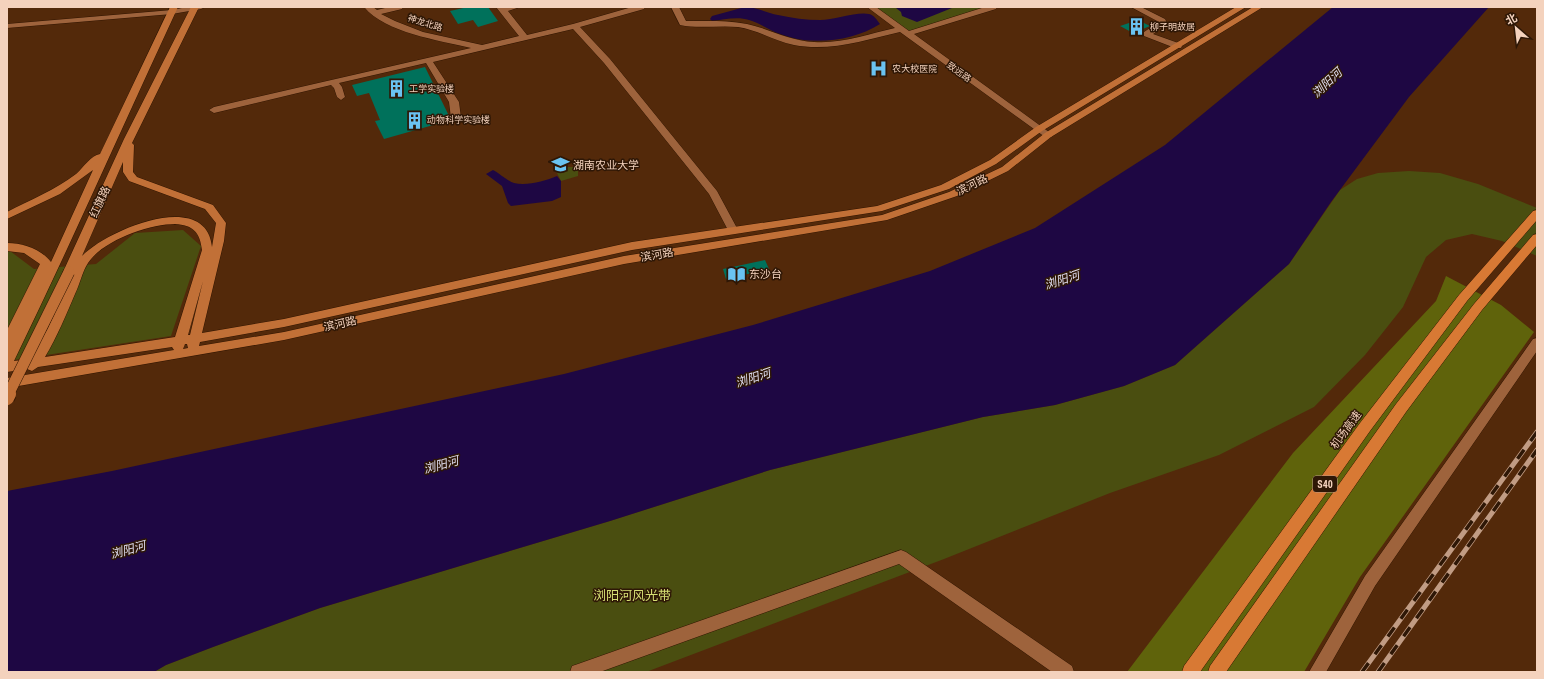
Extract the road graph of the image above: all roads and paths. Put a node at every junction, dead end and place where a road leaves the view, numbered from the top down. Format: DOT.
graph roads {
  1 [pos="399,7"];
  2 [pos="516,7"];
  3 [pos="641,7"];
  4 [pos="675,7"];
  5 [pos="871,7"];
  6 [pos="992,7"];
  7 [pos="1135,7"];
  8 [pos="1242,7"];
  9 [pos="1259,7"];
  10 [pos="196,8"];
  11 [pos="173,9"];
  12 [pos="502,9"];
  13 [pos="371,10"];
  14 [pos="618,10"];
  15 [pos="7,26"];
  16 [pos="575,26"];
  17 [pos="904,32"];
  18 [pos="524,37"];
  19 [pos="1178,46"];
  20 [pos="481,48"];
  21 [pos="428,60"];
  22 [pos="334,83"];
  23 [pos="341,97"];
  24 [pos="214,110"];
  25 [pos="456,118"];
  26 [pos="1044,132"];
  27 [pos="129,139"];
  28 [pos="110,142"];
  29 [pos="1537,213"];
  30 [pos="7,216"];
  31 [pos="733,230"];
  32 [pos="1537,238"];
  33 [pos="7,246"];
  34 [pos="194,338"];
  35 [pos="179,341"];
  36 [pos="1537,342"];
  37 [pos="7,347"];
  38 [pos="192,352"];
  39 [pos="178,354"];
  40 [pos="7,363"];
  41 [pos="7,366"];
  42 [pos="7,383"];
  43 [pos="7,399"];
  44 [pos="578,672"];
  45 [pos="1066,672"];
  46 [pos="1190,672"];
  47 [pos="1216,672"];
  48 [pos="1317,672"];
  1 -- 13 [label="street"];
  2 -- 12 [label="street"];
  3 -- 14 [label="street"];
  4 -- 17 [label="street"];
  5 -- 17 [label="street, 致远路"];
  6 -- 17 [label="street"];
  7 -- 19 [label="street"];
  8 -- 19 [label="main road, 滨河路"];
  9 -- 26 [label="main road, 滨河路"];
  10 -- 11 [label="street"];
  10 -- 27 [label="main road, 红旗路"];
  11 -- 15 [label="street"];
  11 -- 28 [label="main road, 红旗路"];
  12 -- 18 [label="street"];
  13 -- 20 [label="street, 神龙北路"];
  14 -- 16 [label="street"];
  16 -- 18 [label="street"];
  16 -- 31 [label="street"];
  17 -- 26 [label="street, 致远路"];
  18 -- 20 [label="street"];
  19 -- 26 [label="main road, 滨河路"];
  20 -- 21 [label="street"];
  21 -- 22 [label="street"];
  21 -- 25 [label="street"];
  22 -- 23 [label="street"];
  22 -- 24 [label="street"];
  26 -- 31 [label="main road, 滨河路"];
  26 -- 38 [label="main road, 滨河路"];
  27 -- 34 [label="main road"];
  27 -- 43 [label="main road, 红旗路, bridge"];
  28 -- 30 [label="main road"];
  28 -- 40 [label="main road, 红旗路"];
  29 -- 46 [label="highway, 机场高速 / S40"];
  31 -- 34 [label="main road, 滨河路"];
  32 -- 47 [label="highway, S40"];
  33 -- 37 [label="main road"];
  34 -- 35 [label="main road, 滨河路"];
  34 -- 38 [label="main road"];
  35 -- 39 [label="main road"];
  35 -- 41 [label="main road, 滨河路"];
  35 -- 43 [label="main road"];
  36 -- 48 [label="street"];
  38 -- 39 [label="main road, 滨河路"];
  39 -- 42 [label="main road, 滨河路"];
  44 -- 45 [label="street"];
}
